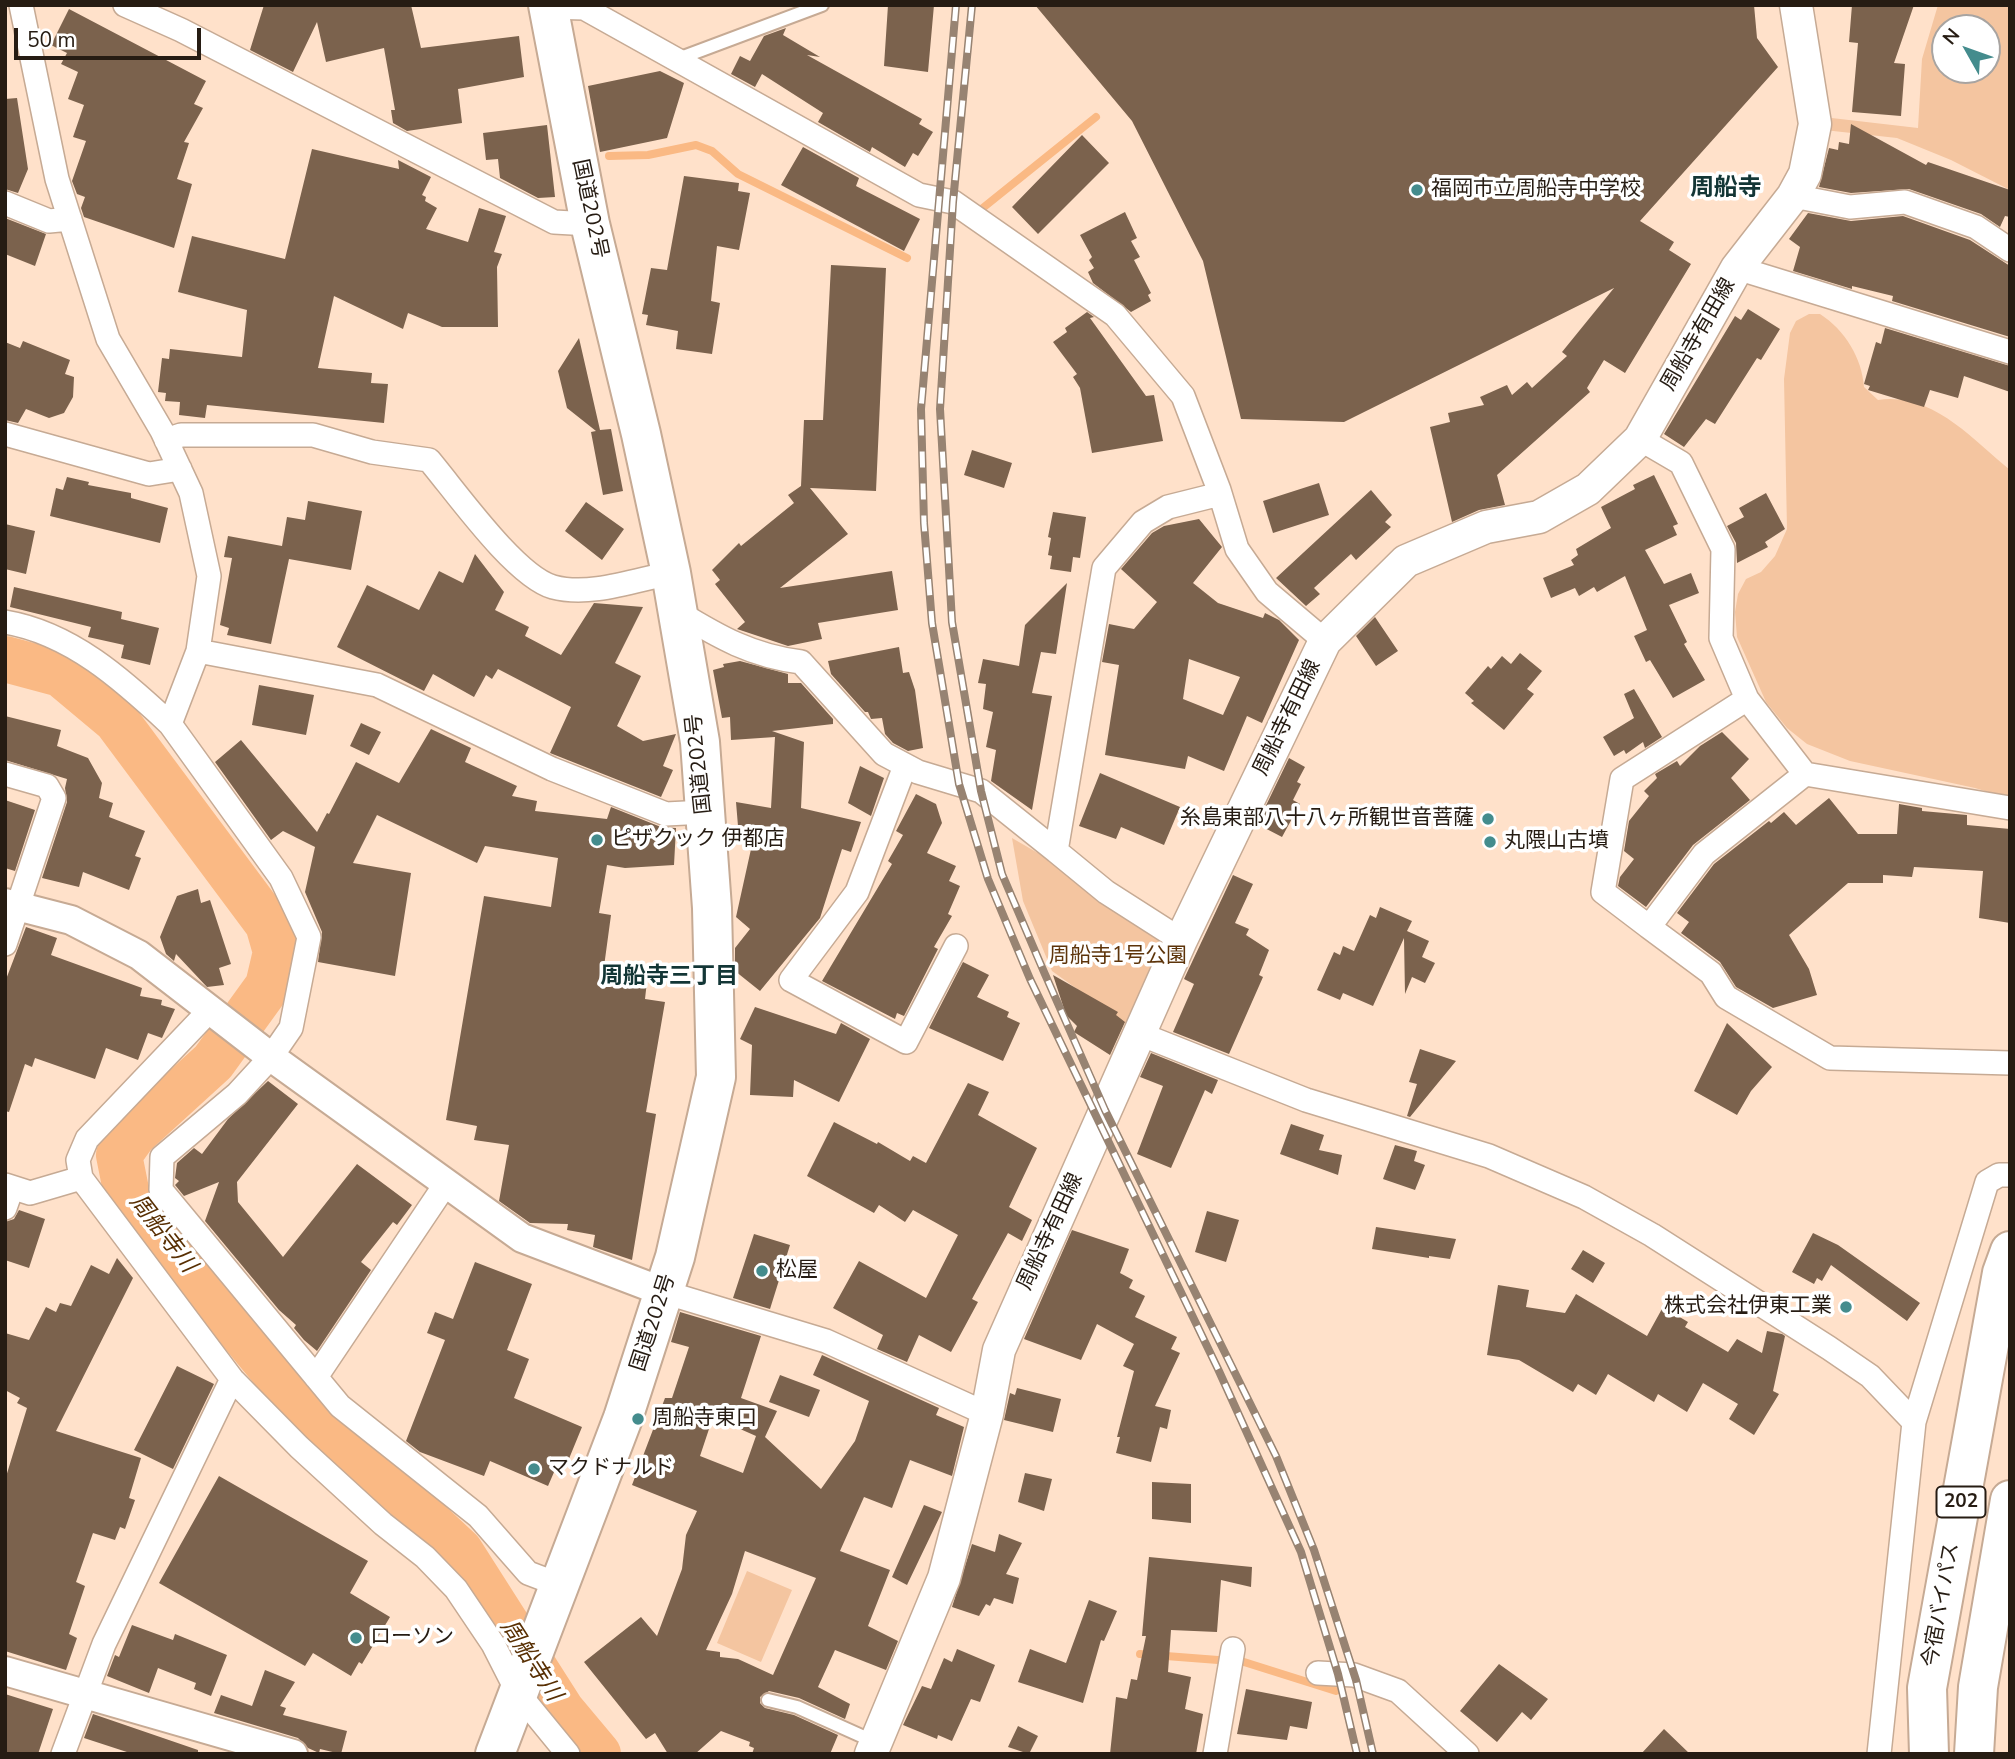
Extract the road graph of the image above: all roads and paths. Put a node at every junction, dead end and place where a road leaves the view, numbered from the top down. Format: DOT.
graph roads {
  1 [pos="21,5"];
  2 [pos="125,5"];
  3 [pos="822,5"];
  4 [pos="1796,5"];
  5 [pos="548,6"];
  6 [pos="674,61"];
  7 [pos="1793,196"];
  8 [pos="5,203"];
  9 [pos="70,219"];
  10 [pos="590,223"];
  11 [pos="2010,250"];
  12 [pos="1737,268"];
  13 [pos="2010,352"];
  14 [pos="5,434"];
  15 [pos="1640,439"];
  16 [pos="166,440"];
  17 [pos="180,469"];
  18 [pos="1220,494"];
  19 [pos="671,573"];
  20 [pos="678,612"];
  21 [pos="5,622"];
  22 [pos="1325,641"];
  23 [pos="198,651"];
  24 [pos="1746,699"];
  25 [pos="170,724"];
  26 [pos="905,766"];
  27 [pos="5,774"];
  28 [pos="1805,774"];
  29 [pos="2010,808"];
  30 [pos="705,812"];
  31 [pos="1056,851"];
  32 [pos="11,904"];
  33 [pos="1649,927"];
  34 [pos="1181,940"];
  35 [pos="5,944"];
  36 [pos="956,946"];
  37 [pos="210,1010"];
  38 [pos="1140,1034"];
  39 [pos="271,1057"];
  40 [pos="2010,1063"];
  41 [pos="2010,1175"];
  42 [pos="82,1178"];
  43 [pos="445,1185"];
  44 [pos="7,1194"];
  45 [pos="2010,1251"];
  46 [pos="664,1292"];
  47 [pos="316,1377"];
  48 [pos="232,1379"];
  49 [pos="988,1414"];
  50 [pos="1914,1422"];
  51 [pos="2010,1500"];
  52 [pos="551,1599"];
  53 [pos="1231,1658"];
  54 [pos="5,1671"];
  55 [pos="1318,1673"];
  56 [pos="522,1681"];
  57 [pos="85,1694"];
  58 [pos="768,1700"];
  59 [pos="874,1748"];
  60 [pos="63,1754"];
  61 [pos="293,1754"];
  62 [pos="495,1754"];
  63 [pos="568,1754"];
  64 [pos="1215,1754"];
  65 [pos="1467,1754"];
  66 [pos="1879,1754"];
  67 [pos="1929,1754"];
  68 [pos="1974,1754"];
  1 -- 9 [label="street"];
  2 -- 10 [label="street"];
  3 -- 6 [label="lane"];
  4 -- 7 [label="main road, 周船寺有田線"];
  5 -- 6 [label="street"];
  5 -- 10 [label="highway, 国道202号"];
  6 -- 18 [label="street"];
  7 -- 11 [label="street"];
  7 -- 12 [label="main road, 周船寺有田線"];
  8 -- 9 [label="street"];
  9 -- 16 [label="street"];
  10 -- 19 [label="highway, 国道202号"];
  12 -- 13 [label="street"];
  12 -- 15 [label="main road, 周船寺有田線"];
  14 -- 17 [label="street"];
  15 -- 22 [label="main road, 周船寺有田線"];
  15 -- 24 [label="street"];
  16 -- 17 [label="street"];
  16 -- 19 [label="street"];
  17 -- 23 [label="street"];
  18 -- 22 [label="street"];
  18 -- 31 [label="street"];
  19 -- 20 [label="highway, 国道202号"];
  20 -- 26 [label="street"];
  20 -- 30 [label="highway, 国道202号"];
  21 -- 25 [label="street"];
  22 -- 34 [label="main road, 周船寺有田線"];
  23 -- 25 [label="street"];
  23 -- 30 [label="street"];
  24 -- 28 [label="street"];
  24 -- 33 [label="street"];
  25 -- 39 [label="street"];
  26 -- 31 [label="street"];
  26 -- 36 [label="street"];
  27 -- 32 [label="street"];
  28 -- 29 [label="street"];
  28 -- 33 [label="street"];
  30 -- 46 [label="highway, 国道202号"];
  31 -- 34 [label="street"];
  32 -- 35 [label="street"];
  32 -- 37 [label="street"];
  33 -- 40 [label="street"];
  34 -- 38 [label="main road, 周船寺有田線"];
  37 -- 39 [label="street"];
  37 -- 42 [label="street"];
  38 -- 49 [label="main road, 周船寺有田線"];
  38 -- 50 [label="street"];
  39 -- 43 [label="street"];
  39 -- 47 [label="street"];
  41 -- 50 [label="street"];
  42 -- 44 [label="street"];
  42 -- 48 [label="street"];
  43 -- 46 [label="street"];
  43 -- 47 [label="street"];
  45 -- 67 [label="highway, 今宿バイパス / 202"];
  46 -- 49 [label="street"];
  46 -- 52 [label="highway, 国道202号"];
  47 -- 52 [label="street"];
  48 -- 56 [label="street"];
  48 -- 57 [label="street"];
  49 -- 59 [label="main road, 周船寺有田線"];
  50 -- 66 [label="street"];
  51 -- 68 [label="highway"];
  52 -- 56 [label="highway, 国道202号"];
  53 -- 64 [label="street"];
  54 -- 57 [label="street"];
  55 -- 65 [label="street"];
  56 -- 62 [label="highway, 国道202号"];
  56 -- 63 [label="street"];
  57 -- 60 [label="street"];
  57 -- 61 [label="street"];
  58 -- 59 [label="lane"];
}
